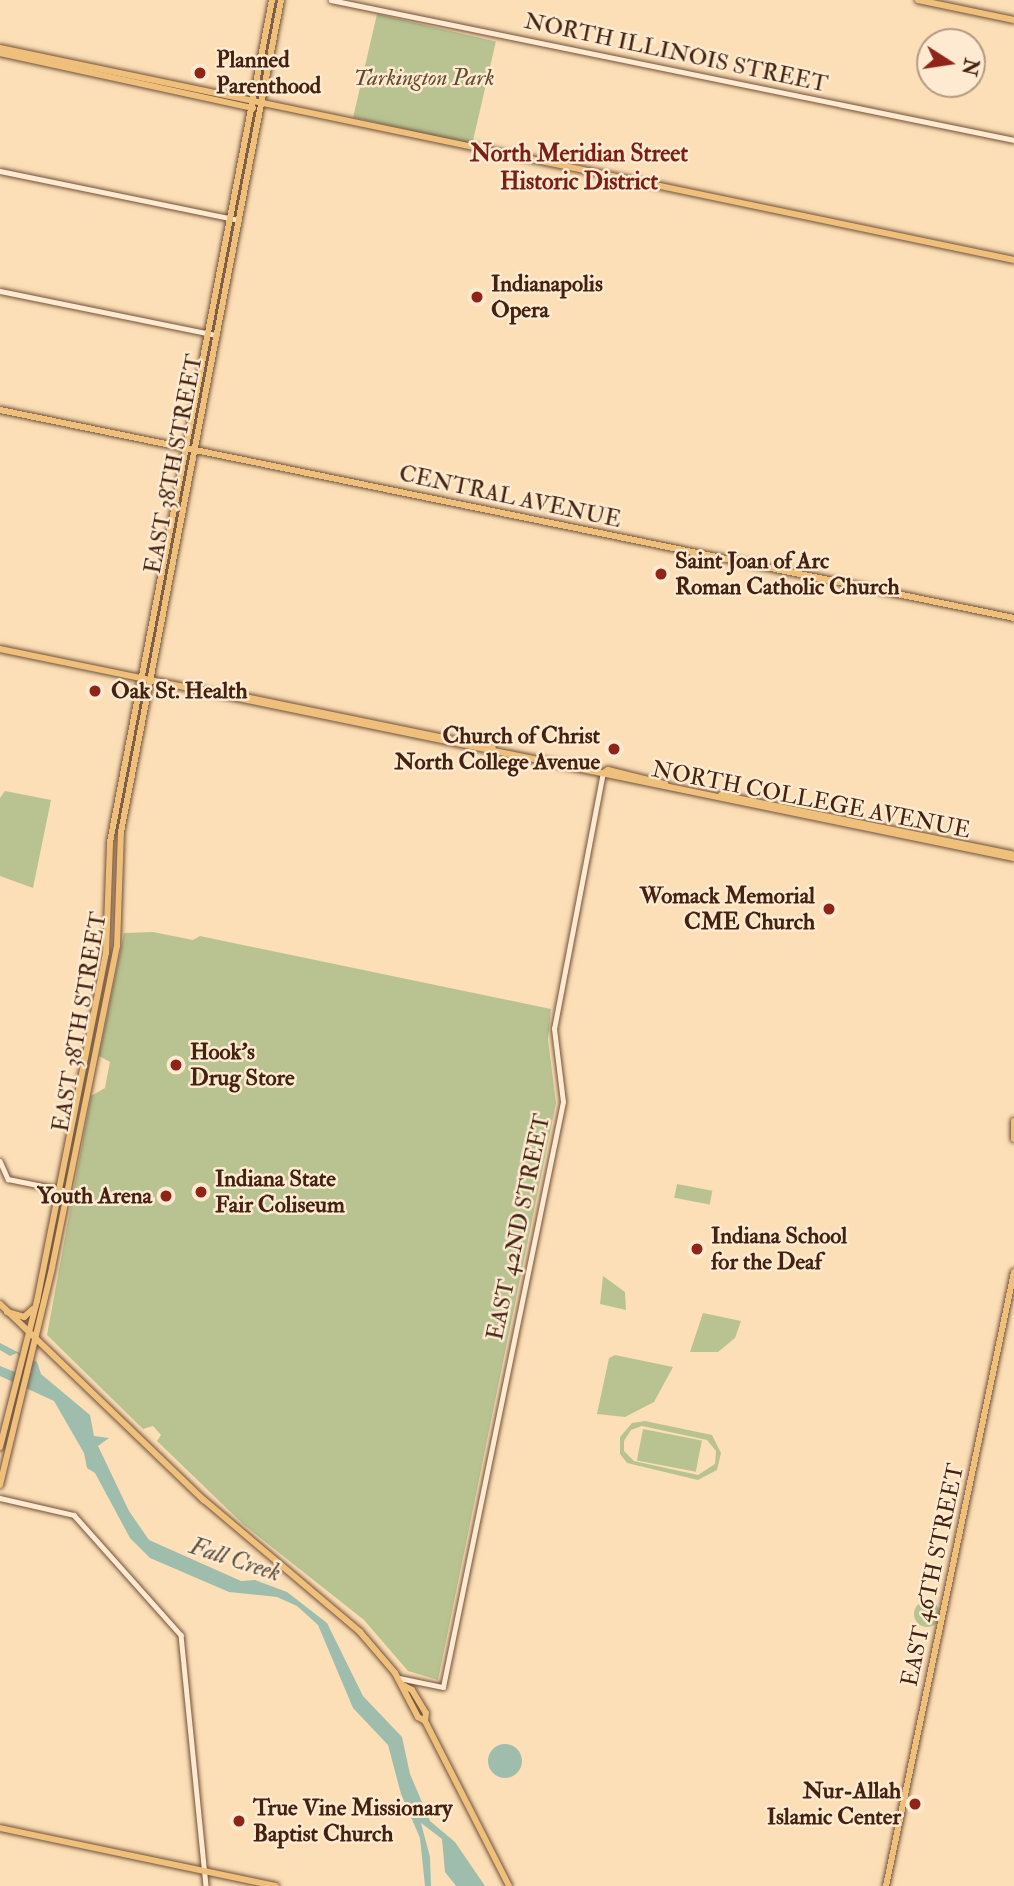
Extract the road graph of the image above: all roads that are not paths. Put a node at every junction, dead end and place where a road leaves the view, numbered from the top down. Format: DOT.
graph roads {
  1 [pos="272,0"];
  2 [pos="281,0"];
  3 [pos="331,0"];
  4 [pos="918,0"];
  5 [pos="1014,20"];
  6 [pos="0,50"];
  7 [pos="253,100"];
  8 [pos="262,106"];
  9 [pos="251,108"];
  10 [pos="1014,140"];
  11 [pos="0,171"];
  12 [pos="230,218"];
  13 [pos="239,220"];
  14 [pos="1014,260"];
  15 [pos="0,291"];
  16 [pos="208,333"];
  17 [pos="217,335"];
  18 [pos="0,410"];
  19 [pos="186,448"];
  20 [pos="195,450"];
  21 [pos="1014,618"];
  22 [pos="0,649"];
  23 [pos="142,678"];
  24 [pos="150,680"];
  25 [pos="603,773"];
  26 [pos="1014,856"];
  27 [pos="1014,1121"];
  28 [pos="1014,1139"];
  29 [pos="0,1161"];
  30 [pos="59,1189"];
  31 [pos="68,1191"];
  32 [pos="1014,1272"];
  33 [pos="37,1301"];
  34 [pos="0,1304"];
  35 [pos="6,1312"];
  36 [pos="28,1333"];
  37 [pos="35,1340"];
  38 [pos="0,1447"];
  39 [pos="0,1485"];
  40 [pos="0,1498"];
  41 [pos="401,1682"];
  42 [pos="0,1828"];
  43 [pos="205,1871"];
  44 [pos="206,1886"];
  45 [pos="276,1886"];
  46 [pos="509,1886"];
  47 [pos="886,1886"];
  1 -- 7 [label="main road, EAST 38TH STREET"];
  2 -- 8 [label="main road, EAST 38TH STREET"];
  3 -- 10 [label="street, NORTH ILLINOIS STREET"];
  4 -- 5 [label="main road"];
  6 -- 7 [label="main road"];
  6 -- 9 [label="main road"];
  7 -- 8 [label="main road"];
  7 -- 9 [label="main road, EAST 38TH STREET"];
  8 -- 9 [label="main road"];
  8 -- 13 [label="main road, EAST 38TH STREET"];
  8 -- 14 [label="main road"];
  9 -- 12 [label="main road, EAST 38TH STREET"];
  11 -- 12 [label="street"];
  12 -- 13 [label="street"];
  12 -- 16 [label="main road, EAST 38TH STREET"];
  13 -- 17 [label="main road, EAST 38TH STREET"];
  15 -- 16 [label="street"];
  16 -- 17 [label="street"];
  16 -- 19 [label="main road, EAST 38TH STREET"];
  17 -- 20 [label="main road, EAST 38TH STREET"];
  18 -- 19 [label="main road, CENTRAL AVENUE"];
  19 -- 20 [label="main road, CENTRAL AVENUE"];
  19 -- 23 [label="main road, EAST 38TH STREET"];
  20 -- 21 [label="main road, CENTRAL AVENUE"];
  20 -- 24 [label="main road, EAST 38TH STREET"];
  22 -- 23 [label="main road, NORTH COLLEGE AVENUE"];
  23 -- 24 [label="main road, NORTH COLLEGE AVENUE"];
  23 -- 30 [label="main road, EAST 38TH STREET"];
  24 -- 25 [label="main road, NORTH COLLEGE AVENUE"];
  24 -- 31 [label="main road, EAST 38TH STREET"];
  25 -- 26 [label="main road, NORTH COLLEGE AVENUE"];
  25 -- 41 [label="street, EAST 42ND STREET"];
  27 -- 28 [label="main road"];
  29 -- 30 [label="street"];
  30 -- 31 [label="street"];
  30 -- 33 [label="main road, EAST 38TH STREET"];
  31 -- 37 [label="main road, EAST 38TH STREET"];
  32 -- 47 [label="main road, EAST 46TH STREET"];
  33 -- 35 [label="main road"];
  33 -- 36 [label="main road, EAST 38TH STREET"];
  34 -- 35 [label="main road"];
  35 -- 36 [label="main road"];
  36 -- 37 [label="main road"];
  36 -- 38 [label="main road, EAST 38TH STREET"];
  37 -- 39 [label="main road, EAST 38TH STREET"];
  37 -- 41 [label="main road"];
  40 -- 43 [label="street"];
  41 -- 46 [label="main road"];
  42 -- 43 [label="main road"];
  43 -- 44 [label="street"];
  43 -- 45 [label="main road"];
}
